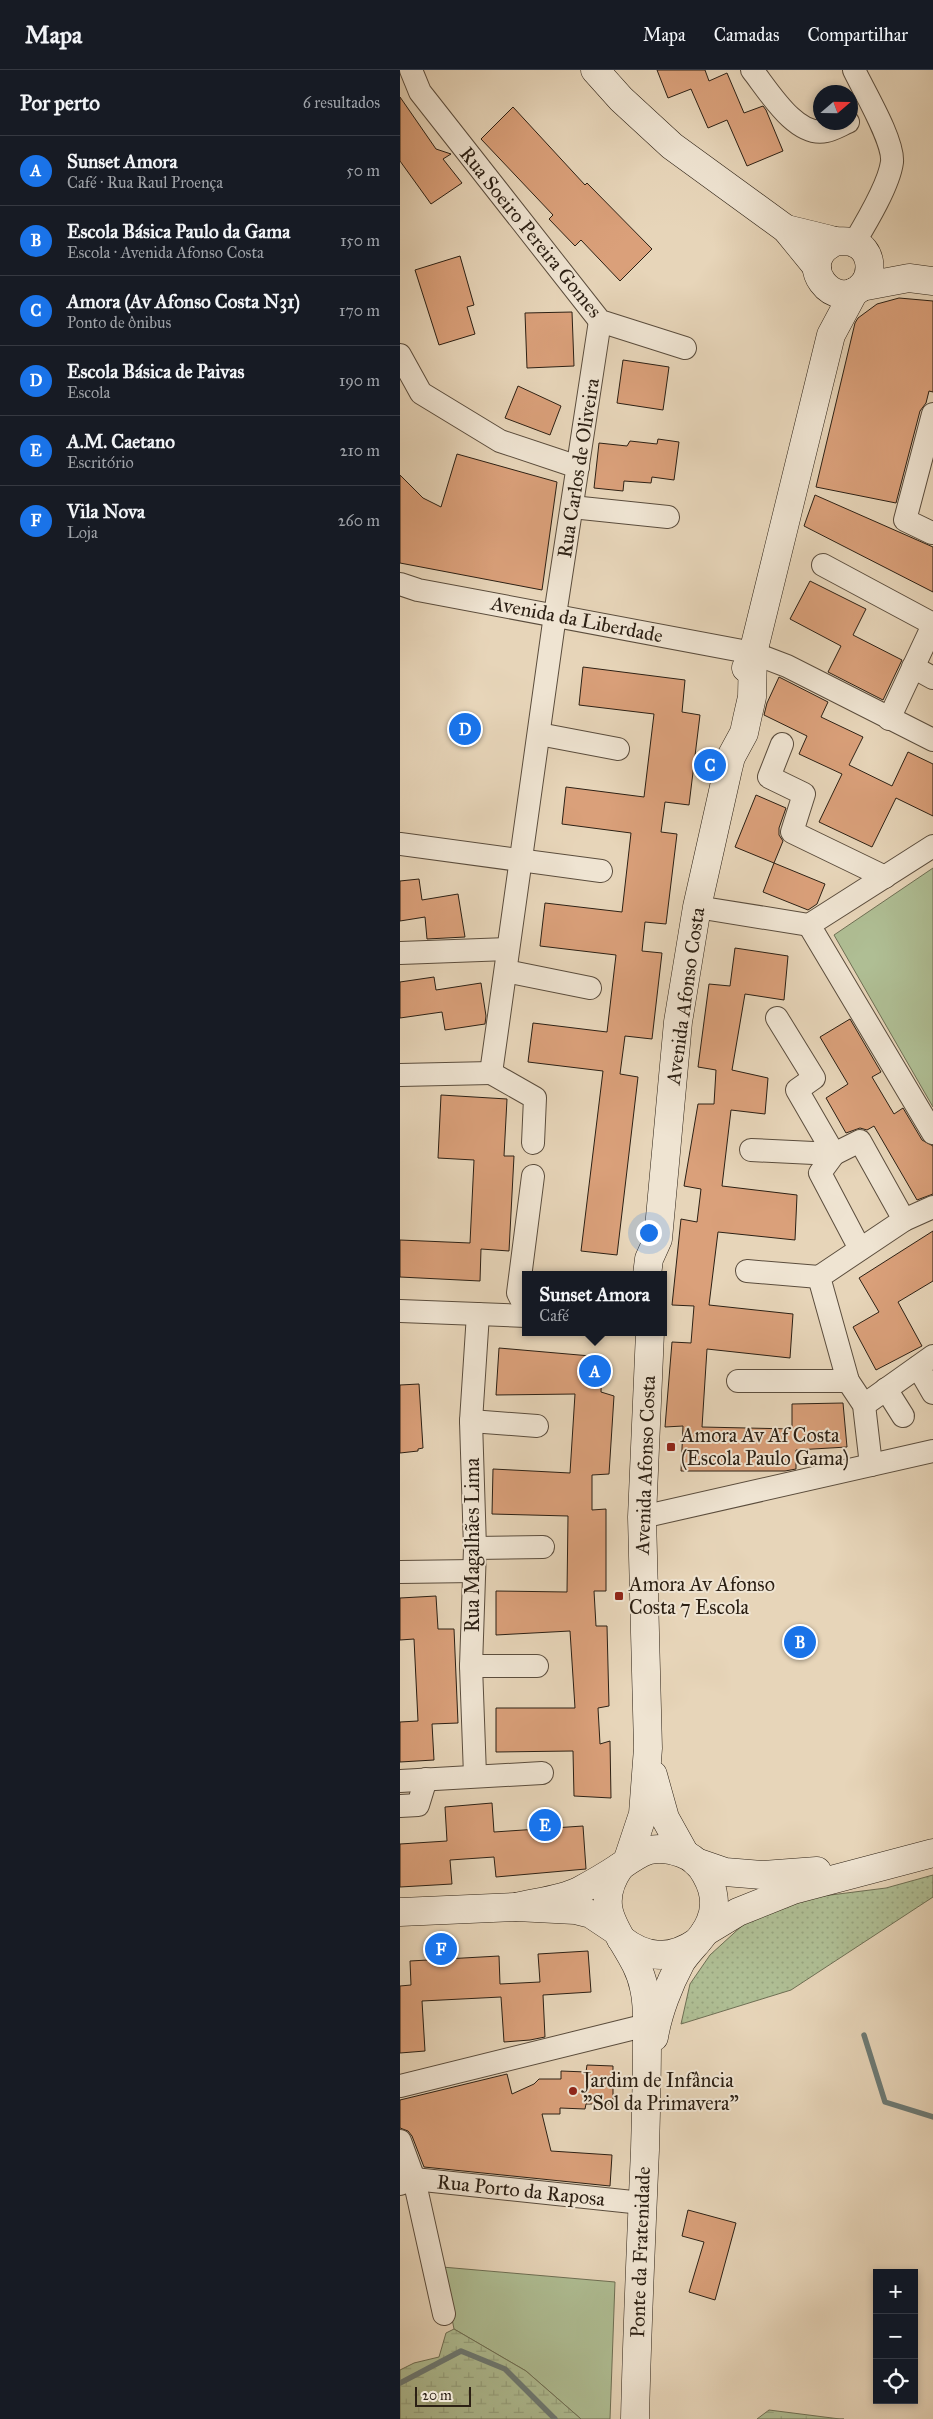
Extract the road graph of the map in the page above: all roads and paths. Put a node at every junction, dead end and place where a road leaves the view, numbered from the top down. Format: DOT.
graph roads {
  1 [pos="411,70"];
  2 [pos="595,70"];
  3 [pos="752,70"];
  4 [pos="854,70"];
  5 [pos="874,112"];
  6 [pos="858,118"];
  7 [pos="830,130"];
  8 [pos="786,229"];
  9 [pos="853,246"];
  10 [pos="820,276"];
  11 [pos="927,279"];
  12 [pos="858,289"];
  13 [pos="600,322"];
  14 [pos="831,335"];
  15 [pos="685,348"];
  16 [pos="400,354"];
  17 [pos="933,414"];
  18 [pos="578,467"];
  19 [pos="572,507"];
  20 [pos="668,517"];
  21 [pos="932,533"];
  22 [pos="823,565"];
  23 [pos="400,584"];
  24 [pos="556,615"];
  25 [pos="933,624"];
  26 [pos="754,653"];
  27 [pos="913,667"];
  28 [pos="933,678"];
  29 [pos="889,719"];
  30 [pos="539,734"];
  31 [pos="933,740"];
  32 [pos="782,744"];
  33 [pos="618,749"];
  34 [pos="400,844"];
  35 [pos="933,846"];
  36 [pos="520,861"];
  37 [pos="601,870"];
  38 [pos="885,877"];
  39 [pos="697,907"];
  40 [pos="809,925"];
  41 [pos="508,949"];
  42 [pos="400,953"];
  43 [pos="506,972"];
  44 [pos="590,988"];
  45 [pos="777,1018"];
  46 [pos="491,1073"];
  47 [pos="400,1074"];
  48 [pos="933,1134"];
  49 [pos="534,1143"];
  50 [pos="751,1150"];
  51 [pos="834,1154"];
  52 [pos="532,1176"];
  53 [pos="933,1208"];
  54 [pos="904,1220"];
  55 [pos="658,1239"];
  56 [pos="860,1249"];
  57 [pos="747,1270"];
  58 [pos="524,1271"];
  59 [pos="647,1271"];
  60 [pos="663,1271"];
  61 [pos="819,1277"];
  62 [pos="400,1311"];
  63 [pos="478,1314"];
  64 [pos="522,1316"];
  65 [pos="650,1336"];
  66 [pos="925,1361"];
  67 [pos="738,1381"];
  68 [pos="848,1381"];
  69 [pos="886,1389"];
  70 [pos="933,1393"];
  71 [pos="864,1405"];
  72 [pos="902,1416"];
  73 [pos="470,1421"];
  74 [pos="536,1426"];
  75 [pos="933,1451"];
  76 [pos="872,1466"];
  77 [pos="642,1517"];
  78 [pos="543,1547"];
  79 [pos="474,1548"];
  80 [pos="474,1571"];
  81 [pos="400,1572"];
  82 [pos="471,1666"];
  83 [pos="537,1666"];
  84 [pos="648,1748"];
  85 [pos="542,1773"];
  86 [pos="475,1776"];
  87 [pos="426,1779"];
  88 [pos="400,1781"];
  89 [pos="400,1806"];
  90 [pos="933,1853"];
  91 [pos="690,1858"];
  92 [pos="624,1863"];
  93 [pos="873,1867"];
  94 [pos="516,1907"];
  95 [pos="400,1912"];
  96 [pos="618,1934"];
  97 [pos="701,1937"];
  98 [pos="647,2025"];
  99 [pos="400,2086"];
  100 [pos="647,2086"];
  101 [pos="400,2141"];
  102 [pos="407,2182"];
  103 [pos="642,2203"];
  104 [pos="444,2314"];
  105 [pos="635,2419"];
  1 -- 13 [label="street, Rua Soeiro Pereira Gomes"];
  2 -- 8 [label="main road"];
  3 -- 7 [label="street"];
  4 -- 5 [label="street"];
  5 -- 6 [label="street"];
  5 -- 9 [label="street"];
  8 -- 9 [label="main road"];
  8 -- 10 [label="main road"];
  9 -- 10 [label="main road"];
  9 -- 11 [label="main road"];
  9 -- 12 [label="main road"];
  10 -- 12 [label="main road"];
  10 -- 14 [label="main road"];
  11 -- 12 [label="main road"];
  12 -- 14 [label="main road"];
  13 -- 15 [label="street, Rua Soeiro Pereira Gomes"];
  13 -- 18 [label="street, Rua Carlos de Oliveira"];
  14 -- 26 [label="main road, Avenida Afonso Costa"];
  16 -- 18 [label="street"];
  17 -- 21 [label="street"];
  18 -- 19 [label="street, Rua Carlos de Oliveira"];
  19 -- 20 [label="street"];
  19 -- 24 [label="street, Rua Carlos de Oliveira"];
  22 -- 25 [label="street"];
  23 -- 24 [label="street, Avenida da Liberdade"];
  24 -- 26 [label="street, Avenida da Liberdade"];
  24 -- 30 [label="street, Rua Carlos de Oliveira"];
  25 -- 27 [label="street"];
  26 -- 29 [label="street, Avenida da Liberdade"];
  26 -- 39 [label="main road, Avenida Afonso Costa"];
  27 -- 28 [label="street"];
  27 -- 29 [label="street"];
  29 -- 31 [label="street, Avenida da Liberdade"];
  30 -- 33 [label="street"];
  30 -- 36 [label="street, Rua Carlos de Oliveira"];
  32 -- 38 [label="street"];
  34 -- 36 [label="street"];
  35 -- 38 [label="street"];
  36 -- 37 [label="street"];
  36 -- 41 [label="street, Rua Carlos de Oliveira"];
  38 -- 40 [label="street"];
  39 -- 40 [label="street"];
  39 -- 55 [label="main road, Avenida Afonso Costa"];
  40 -- 48 [label="street"];
  41 -- 42 [label="street"];
  41 -- 43 [label="street, Rua Carlos de Oliveira"];
  43 -- 44 [label="street"];
  43 -- 46 [label="street, Rua Carlos de Oliveira"];
  45 -- 51 [label="street"];
  46 -- 47 [label="street"];
  46 -- 49 [label="street"];
  50 -- 51 [label="street"];
  51 -- 54 [label="street"];
  51 -- 56 [label="street"];
  52 -- 58 [label="street"];
  53 -- 54 [label="street"];
  54 -- 56 [label="street"];
  55 -- 59 [label="main road, Avenida Afonso Costa"];
  55 -- 60 [label="main road, Avenida Afonso Costa"];
  56 -- 61 [label="street"];
  57 -- 61 [label="street"];
  61 -- 68 [label="street"];
  62 -- 63 [label="street"];
  63 -- 64 [label="street"];
  63 -- 73 [label="street, Rua Magalhães Lima"];
  65 -- 77 [label="main road, Avenida Afonso Costa"];
  66 -- 69 [label="street"];
  66 -- 70 [label="street"];
  67 -- 68 [label="street"];
  68 -- 71 [label="street"];
  69 -- 71 [label="street"];
  69 -- 72 [label="street"];
  71 -- 76 [label="street"];
  73 -- 74 [label="street"];
  73 -- 79 [label="street, Rua Magalhães Lima"];
  75 -- 76 [label="street"];
  76 -- 77 [label="street"];
  77 -- 84 [label="main road, Avenida Afonso Costa"];
  78 -- 79 [label="street"];
  79 -- 80 [label="street, Rua Magalhães Lima"];
  80 -- 81 [label="street"];
  80 -- 82 [label="street, Rua Magalhães Lima"];
  82 -- 83 [label="street"];
  82 -- 86 [label="street, Rua Magalhães Lima"];
  84 -- 91 [label="main road"];
  84 -- 92 [label="main road"];
  85 -- 86 [label="street"];
  86 -- 87 [label="street"];
  87 -- 88 [label="street"];
  87 -- 89 [label="street"];
  90 -- 93 [label="main road"];
  91 -- 92 [label="main road"];
  91 -- 93 [label="main road"];
  91 -- 97 [label="main road"];
  92 -- 94 [label="main road"];
  92 -- 96 [label="main road"];
  93 -- 97 [label="main road"];
  94 -- 95 [label="main road"];
  94 -- 96 [label="main road"];
  96 -- 97 [label="main road"];
  96 -- 98 [label="main road"];
  97 -- 100 [label="main road"];
  98 -- 99 [label="street"];
  98 -- 100 [label="main road"];
  100 -- 103 [label="main road, Ponte da Fratenidade"];
  101 -- 102 [label="street"];
  102 -- 103 [label="street, Rua Porto da Raposa"];
  102 -- 104 [label="street"];
  103 -- 105 [label="main road, Ponte da Fratenidade"];
}
